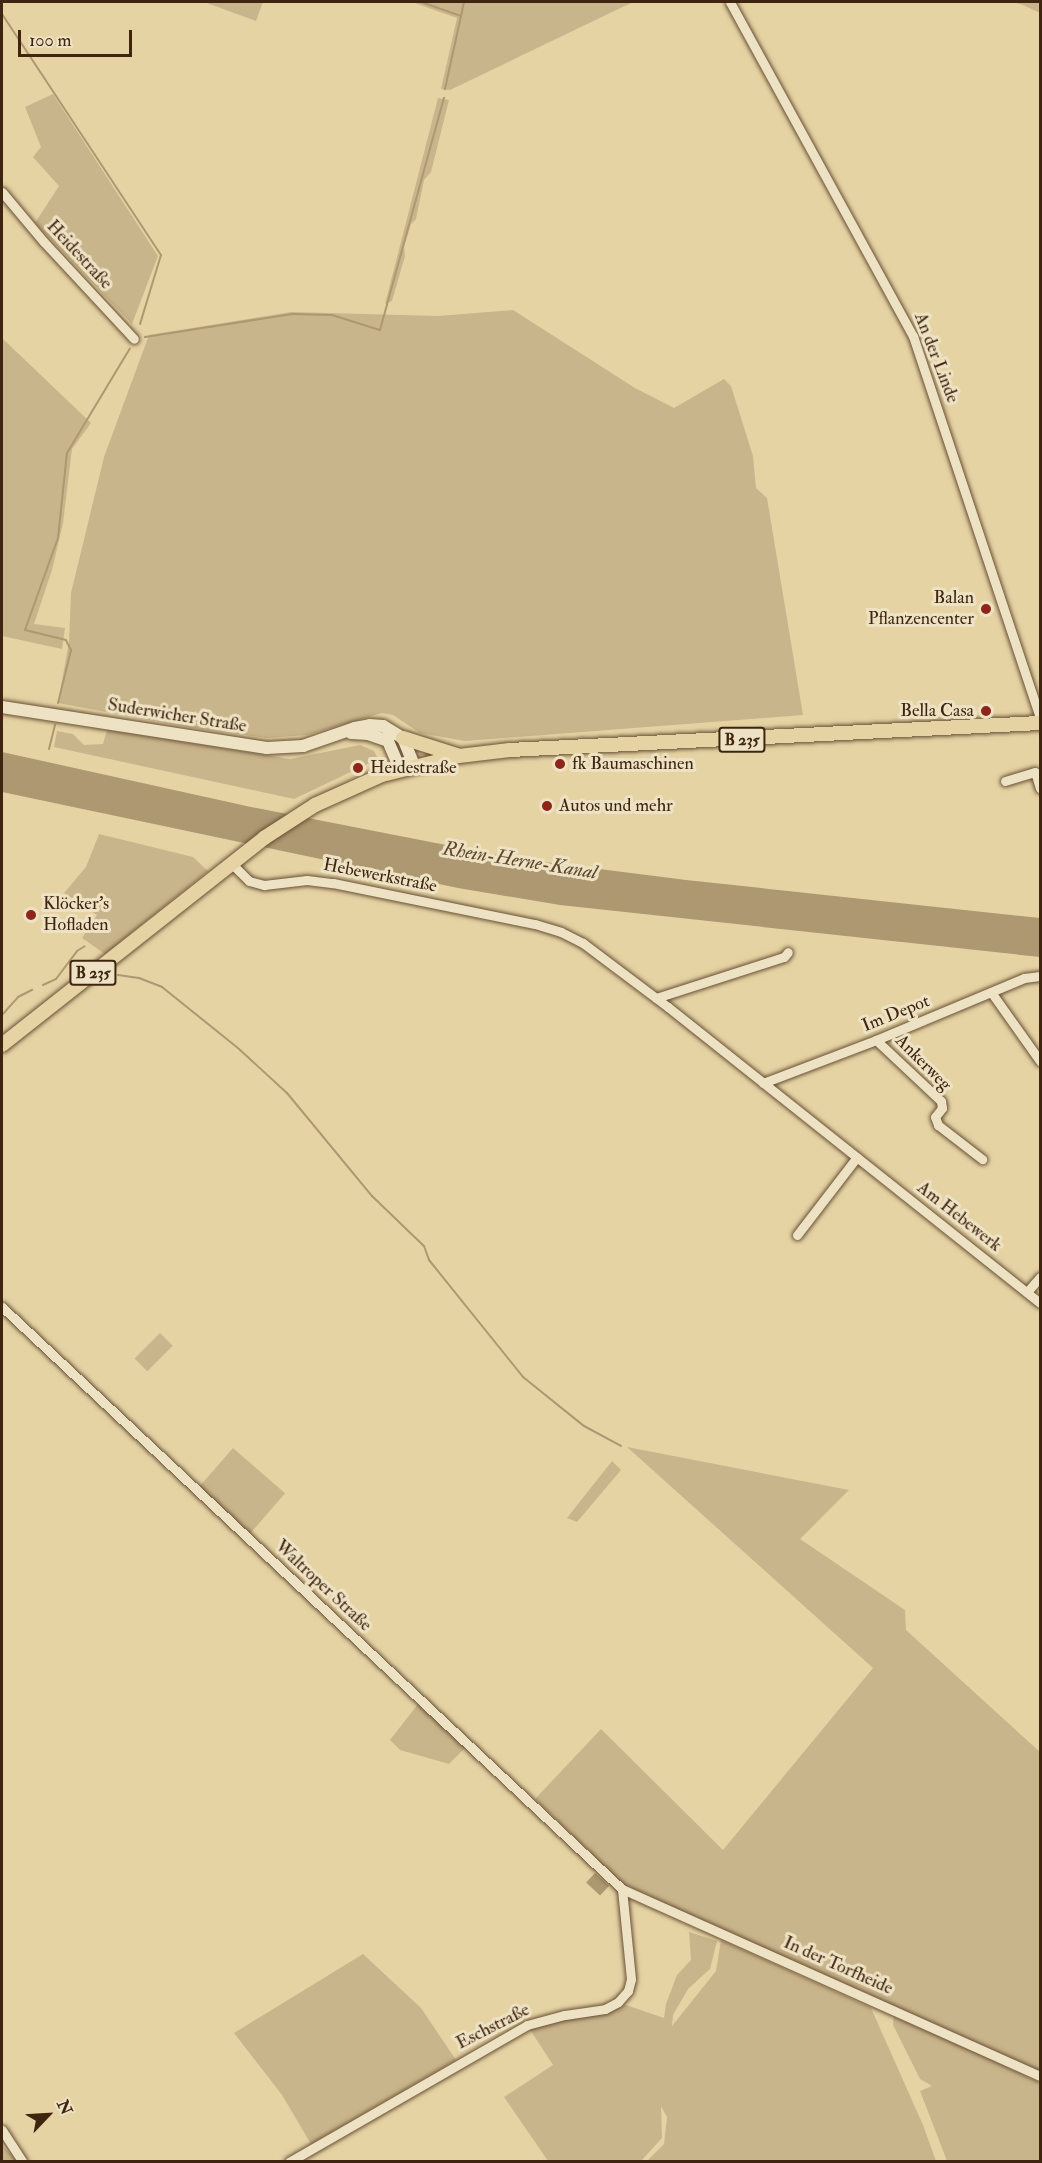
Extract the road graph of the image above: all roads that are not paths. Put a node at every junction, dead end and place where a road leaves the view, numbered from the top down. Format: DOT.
graph roads {
  1 [pos="730,2"];
  2 [pos="2,192"];
  3 [pos="134,339"];
  4 [pos="2,707"];
  5 [pos="1041,718"];
  6 [pos="1041,723"];
  7 [pos="347,733"];
  8 [pos="403,738"];
  9 [pos="459,756"];
  10 [pos="414,765"];
  11 [pos="400,769"];
  12 [pos="1005,781"];
  13 [pos="1041,788"];
  14 [pos="235,859"];
  15 [pos="788,952"];
  16 [pos="1041,976"];
  17 [pos="991,992"];
  18 [pos="656,998"];
  19 [pos="876,1040"];
  20 [pos="2,1045"];
  21 [pos="1041,1061"];
  22 [pos="763,1083"];
  23 [pos="857,1157"];
  24 [pos="982,1159"];
  25 [pos="797,1235"];
  26 [pos="1041,1277"];
  27 [pos="1027,1292"];
  28 [pos="1041,1303"];
  29 [pos="2,1307"];
  30 [pos="622,1889"];
  31 [pos="1041,2076"];
  32 [pos="3,2135"];
  33 [pos="23,2162"];
  34 [pos="289,2162"];
  1 -- 5 [label="street, An der Linde"];
  2 -- 3 [label="street, Heidestraße"];
  4 -- 7 [label="main road, Suderwicher Straße"];
  6 -- 9 [label="main road, B 235"];
  7 -- 8 [label="main road, Suderwicher Straße"];
  7 -- 11 [label="main road, Suderwicher Straße"];
  8 -- 9 [label="main road, B 235"];
  8 -- 10 [label="main road"];
  9 -- 10 [label="main road, B 235"];
  10 -- 11 [label="main road, B 235"];
  11 -- 14 [label="main road, B 235"];
  12 -- 13 [label="street"];
  14 -- 18 [label="street, Hebewerkstraße"];
  14 -- 20 [label="main road, B 235"];
  15 -- 18 [label="street"];
  16 -- 17 [label="street, Im Depot"];
  17 -- 19 [label="street, Im Depot"];
  17 -- 21 [label="street"];
  18 -- 22 [label="street, Hebewerkstraße"];
  19 -- 22 [label="street, Im Depot"];
  19 -- 24 [label="street, Ankerweg"];
  22 -- 23 [label="street, Am Hebewerk"];
  23 -- 25 [label="street"];
  23 -- 27 [label="street, Am Hebewerk"];
  26 -- 27 [label="street"];
  27 -- 28 [label="street, Am Hebewerk"];
  29 -- 30 [label="street, Waltroper Straße"];
  30 -- 31 [label="street, In der Torfheide"];
  30 -- 34 [label="street, Eschstraße"];
  32 -- 33 [label="street"];
}
